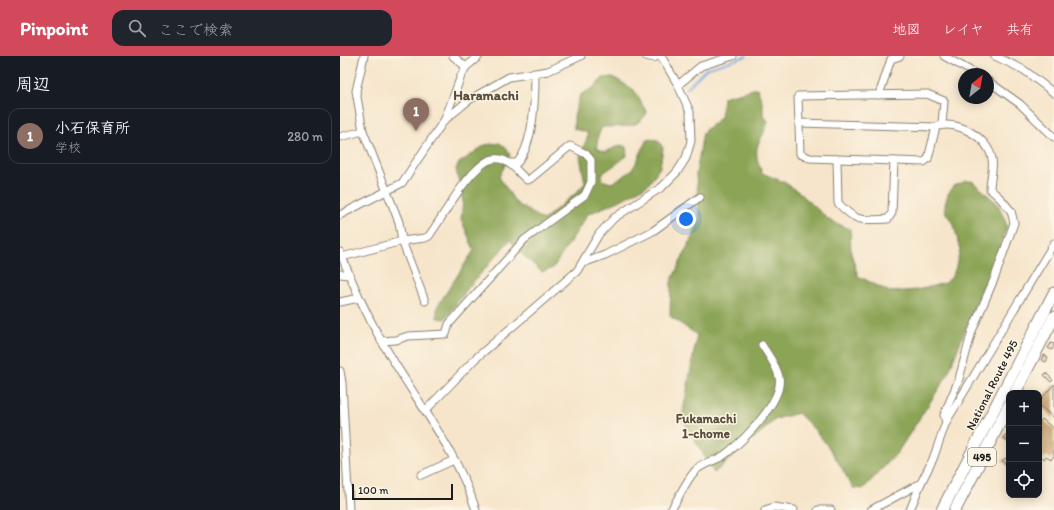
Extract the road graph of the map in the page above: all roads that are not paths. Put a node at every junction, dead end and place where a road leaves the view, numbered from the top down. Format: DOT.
graph roads {
  1 [pos="364,56"];
  2 [pos="453,56"];
  3 [pos="479,56"];
  4 [pos="581,56"];
  5 [pos="646,56"];
  6 [pos="657,56"];
  7 [pos="661,56"];
  8 [pos="733,56"];
  9 [pos="900,56"];
  10 [pos="944,56"];
  11 [pos="995,56"];
  12 [pos="466,67"];
  13 [pos="965,68"];
  14 [pos="535,74"];
  15 [pos="678,85"];
  16 [pos="994,85"];
  17 [pos="1054,93"];
  18 [pos="879,95"];
  19 [pos="446,119"];
  20 [pos="799,123"];
  21 [pos="939,126"];
  22 [pos="363,131"];
  23 [pos="340,137"];
  24 [pos="1054,137"];
  25 [pos="836,159"];
  26 [pos="894,161"];
  27 [pos="510,164"];
  28 [pos="386,193"];
  29 [pos="700,197"];
  30 [pos="340,215"];
  31 [pos="402,241"];
  32 [pos="1054,243"];
  33 [pos="341,255"];
  34 [pos="583,263"];
  35 [pos="340,274"];
  36 [pos="349,275"];
  37 [pos="1054,293"];
  38 [pos="359,298"];
  39 [pos="425,300"];
  40 [pos="340,302"];
  41 [pos="1054,317"];
  42 [pos="382,341"];
  43 [pos="762,345"];
  44 [pos="340,371"];
  45 [pos="341,382"];
  46 [pos="1017,390"];
  47 [pos="425,411"];
  48 [pos="1006,411"];
  49 [pos="946,422"];
  50 [pos="454,460"];
  51 [pos="421,475"];
  52 [pos="921,483"];
  53 [pos="348,510"];
  54 [pos="476,510"];
  55 [pos="671,510"];
  56 [pos="765,510"];
  57 [pos="794,510"];
  58 [pos="818,510"];
  59 [pos="831,510"];
  60 [pos="871,510"];
  61 [pos="910,510"];
  62 [pos="943,510"];
  63 [pos="955,510"];
  1 -- 22 [label="street"];
  2 -- 12 [label="street"];
  3 -- 12 [label="street"];
  4 -- 14 [label="street"];
  5 -- 6 [label="street"];
  7 -- 15 [label="street"];
  8 -- 15 [label="street"];
  9 -- 18 [label="street"];
  10 -- 13 [label="street"];
  11 -- 17 [label="street"];
  12 -- 19 [label="street"];
  14 -- 19 [label="street"];
  14 -- 27 [label="street"];
  15 -- 34 [label="street"];
  16 -- 24 [label="street"];
  18 -- 20 [label="street"];
  18 -- 21 [label="street"];
  19 -- 28 [label="street"];
  20 -- 21 [label="street"];
  20 -- 25 [label="street"];
  21 -- 26 [label="street"];
  21 -- 49 [label="street"];
  22 -- 23 [label="street"];
  22 -- 28 [label="street"];
  25 -- 26 [label="street"];
  25 -- 26 [label="street"];
  27 -- 31 [label="street"];
  27 -- 42 [label="street"];
  28 -- 30 [label="street"];
  28 -- 31 [label="street"];
  29 -- 34 [label="street"];
  31 -- 33 [label="street"];
  31 -- 39 [label="street"];
  32 -- 49 [label="street"];
  33 -- 36 [label="street"];
  34 -- 47 [label="street"];
  35 -- 36 [label="street"];
  36 -- 38 [label="street"];
  37 -- 62 [label="highway, National Route 495 / 495"];
  38 -- 40 [label="street"];
  38 -- 42 [label="street"];
  41 -- 46 [label="highway, National Route 495"];
  42 -- 47 [label="street"];
  43 -- 55 [label="street"];
  44 -- 45 [label="street"];
  45 -- 53 [label="street"];
  47 -- 50 [label="street"];
  48 -- 63 [label="highway, National Route 495 / 495"];
  49 -- 52 [label="street"];
  50 -- 51 [label="street"];
  50 -- 54 [label="street"];
  52 -- 60 [label="street"];
  52 -- 61 [label="street"];
  56 -- 57 [label="street"];
  58 -- 59 [label="street"];
}
